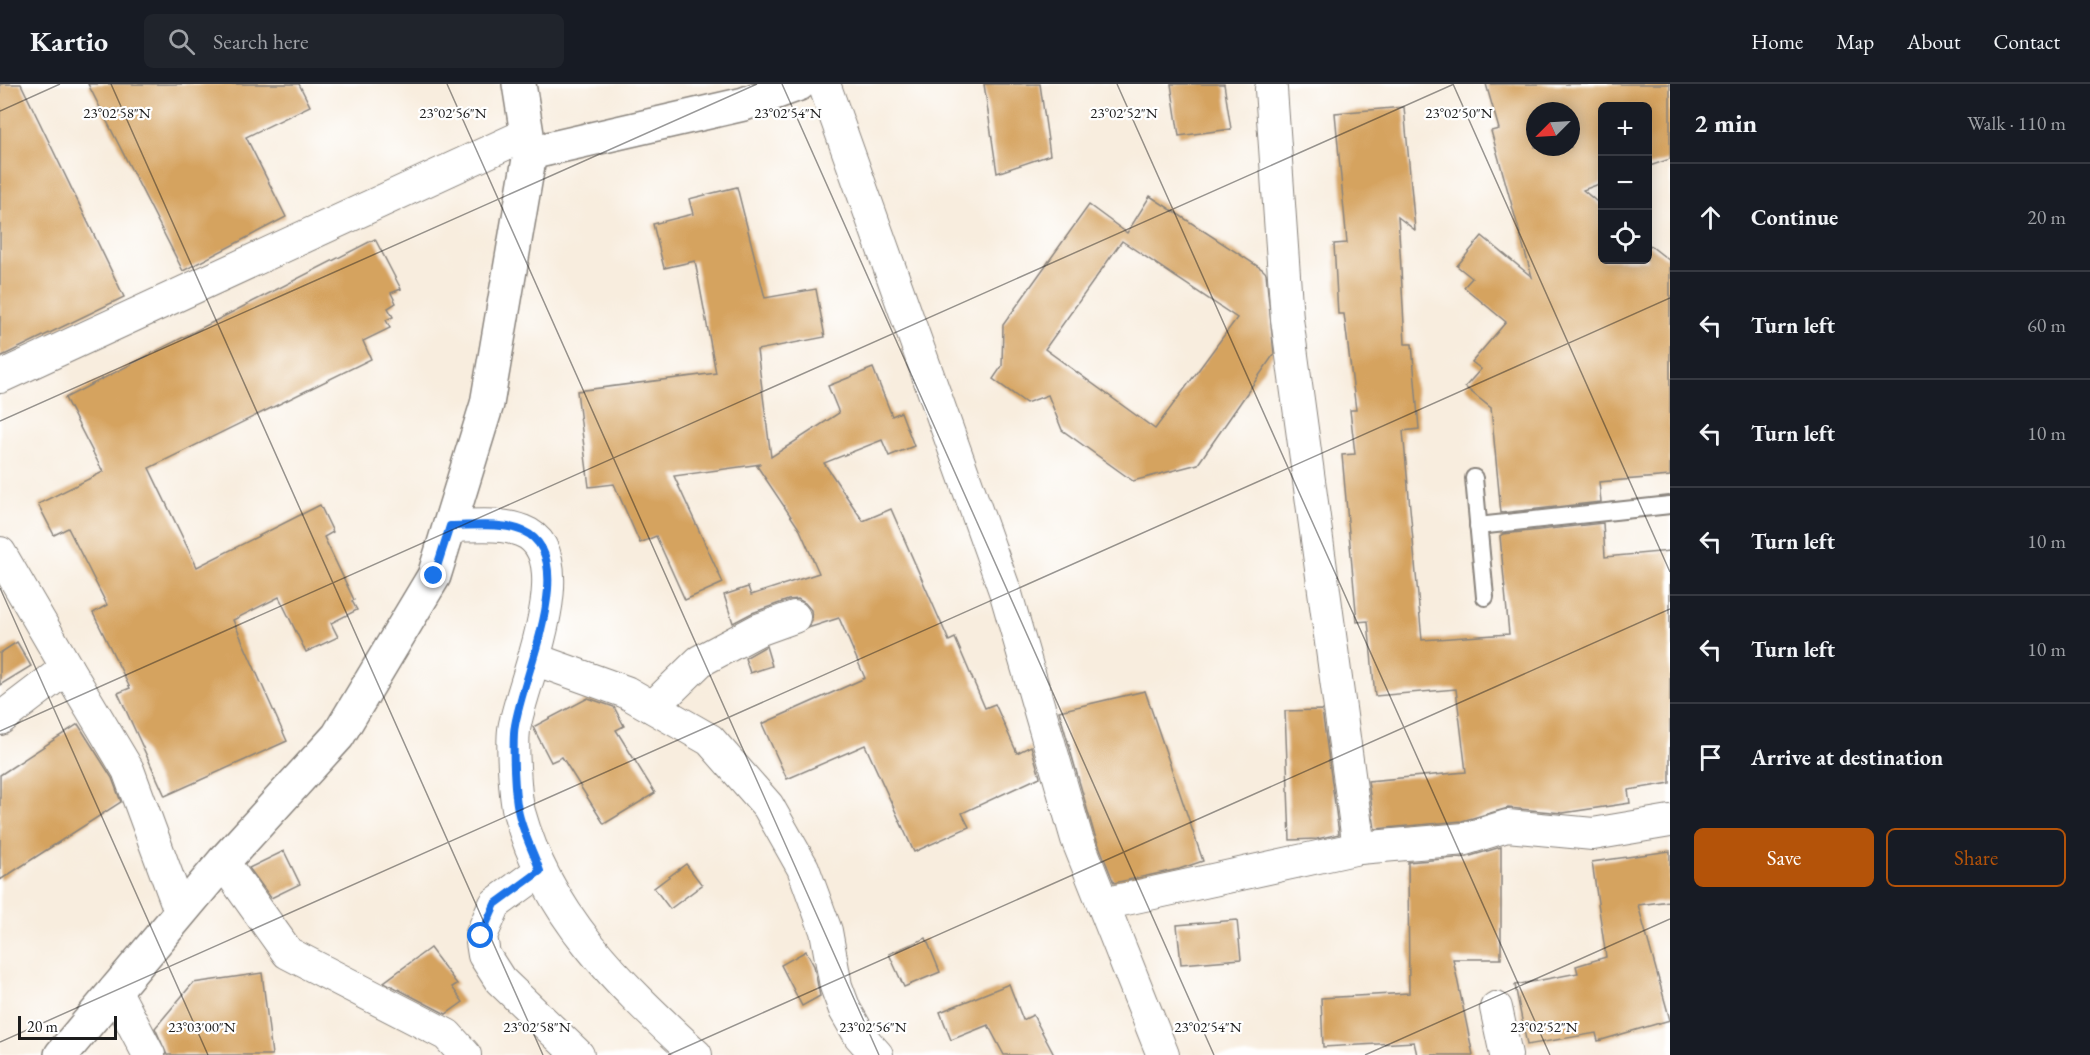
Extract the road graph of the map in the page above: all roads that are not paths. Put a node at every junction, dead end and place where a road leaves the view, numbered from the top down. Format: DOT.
graph roads {
  1 [pos="519,84"];
  2 [pos="799,84"];
  3 [pos="824,84"];
  4 [pos="1271,89"];
  5 [pos="528,143"];
  6 [pos="0,377"];
  7 [pos="1474,478"];
  8 [pos="1670,505"];
  9 [pos="450,526"];
  10 [pos="1478,526"];
  11 [pos="0,553"];
  12 [pos="1485,597"];
  13 [pos="794,617"];
  14 [pos="534,659"];
  15 [pos="67,668"];
  16 [pos="653,707"];
  17 [pos="0,719"];
  18 [pos="1670,821"];
  19 [pos="1359,848"];
  20 [pos="223,862"];
  21 [pos="540,871"];
  22 [pos="1103,904"];
  23 [pos="180,911"];
  24 [pos="115,990"];
  25 [pos="1496,1008"];
  26 [pos="62,1055"];
  27 [pos="149,1055"];
  28 [pos="465,1055"];
  29 [pos="578,1055"];
  30 [pos="696,1055"];
  31 [pos="877,1055"];
  32 [pos="1163,1055"];
  33 [pos="1506,1055"];
  1 -- 5 [label="street"];
  2 -- 5 [label="street"];
  3 -- 22 [label="street"];
  4 -- 19 [label="street"];
  5 -- 6 [label="street"];
  5 -- 9 [label="street"];
  7 -- 10 [label="lane"];
  8 -- 10 [label="lane"];
  9 -- 14 [label="street"];
  9 -- 20 [label="street"];
  10 -- 12 [label="lane"];
  11 -- 15 [label="street"];
  13 -- 16 [label="street"];
  14 -- 16 [label="street"];
  14 -- 21 [label="street"];
  15 -- 17 [label="street"];
  15 -- 23 [label="street"];
  16 -- 31 [label="street"];
  18 -- 19 [label="street"];
  19 -- 22 [label="street"];
  20 -- 23 [label="street"];
  20 -- 28 [label="street"];
  21 -- 29 [label="street"];
  21 -- 30 [label="street"];
  22 -- 32 [label="street"];
  23 -- 24 [label="street"];
  24 -- 26 [label="street"];
  24 -- 27 [label="street"];
  25 -- 33 [label="street"];
}
